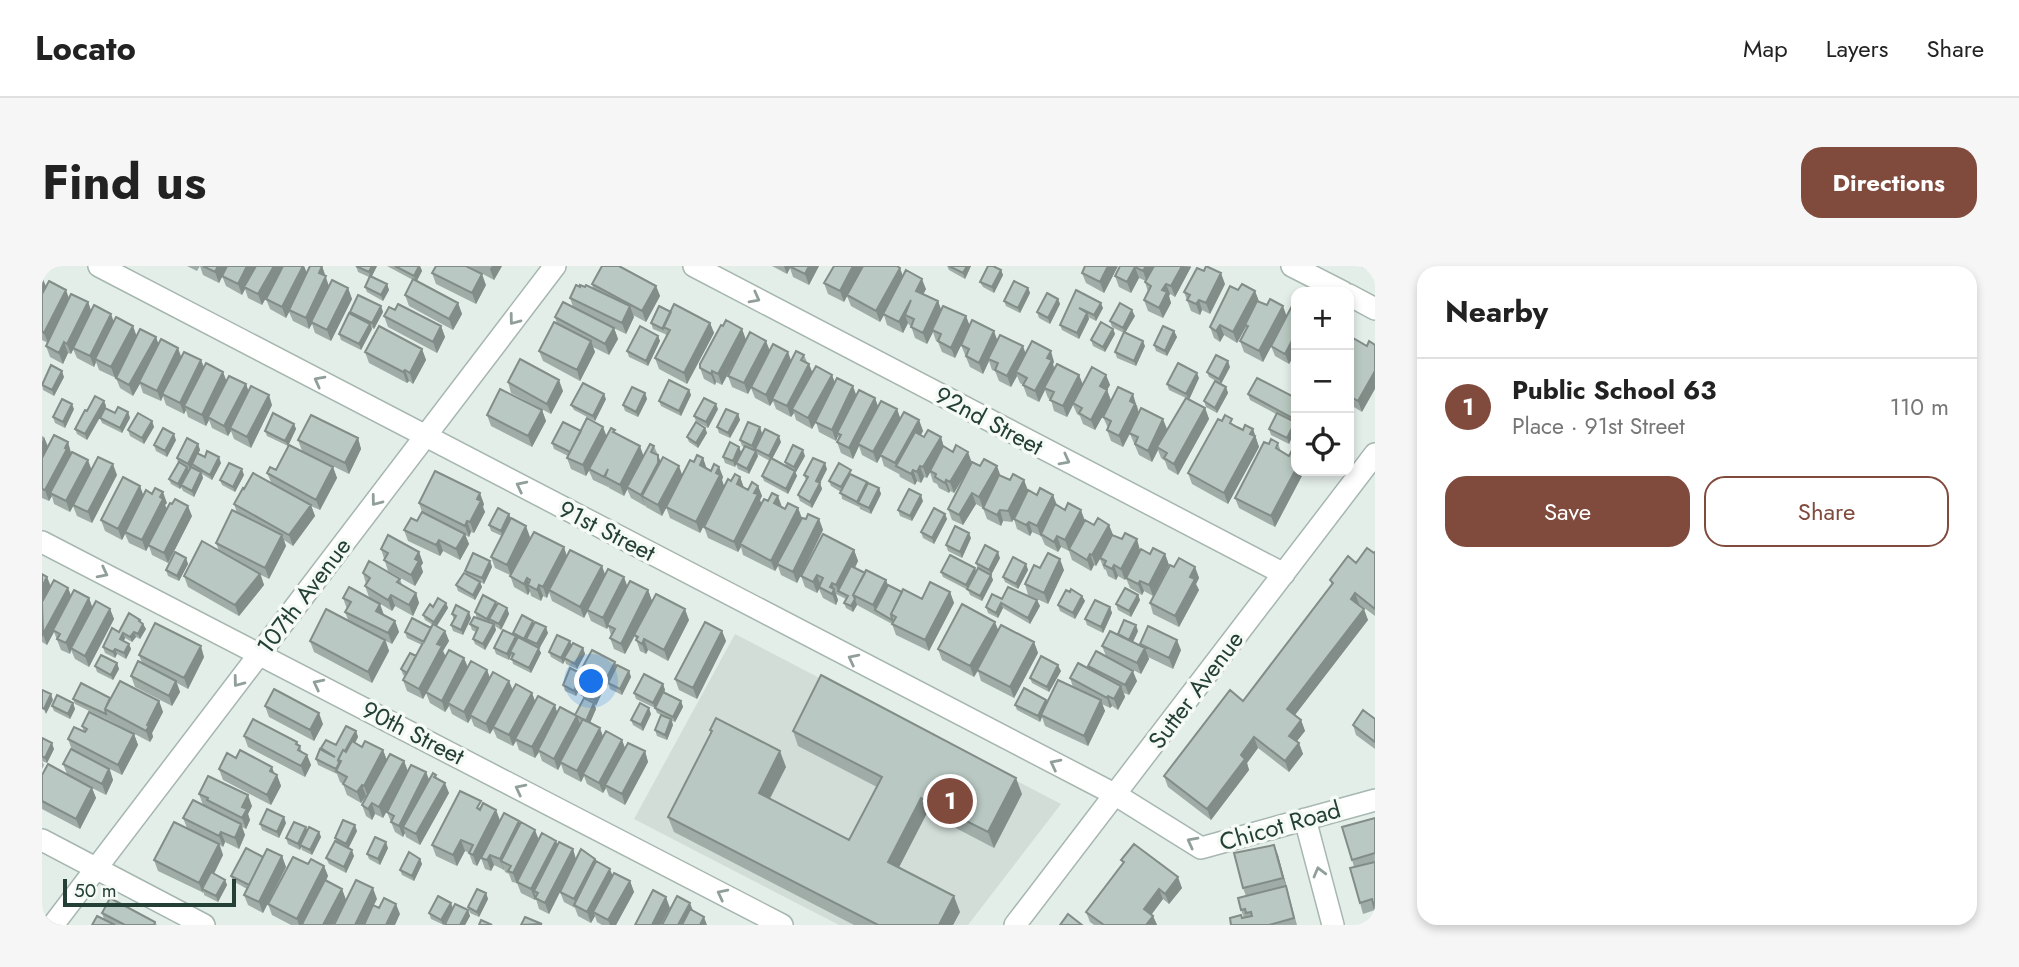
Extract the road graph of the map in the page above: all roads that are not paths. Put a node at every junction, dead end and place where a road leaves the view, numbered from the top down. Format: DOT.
graph roads {
  1 [pos="99,266"];
  2 [pos="555,266"];
  3 [pos="694,266"];
  4 [pos="1292,266"];
  5 [pos="1333,287"];
  6 [pos="1354,298"];
  7 [pos="1375,309"];
  8 [pos="425,437"];
  9 [pos="1375,454"];
  10 [pos="42,542"];
  11 [pos="1284,574"];
  12 [pos="260,654"];
  13 [pos="1116,795"];
  14 [pos="1375,800"];
  15 [pos="1305,819"];
  16 [pos="42,840"];
  17 [pos="96,869"];
  18 [pos="53,925"];
  19 [pos="204,925"];
  20 [pos="782,925"];
  21 [pos="1015,925"];
  22 [pos="1333,925"];
  8 -- 1 [label="street, 91st Street, one-way"];
  2 -- 8 [label="street, 107th Avenue, one-way"];
  3 -- 11 [label="street, 92nd Street, one-way"];
  4 -- 5 [label="street"];
  6 -- 7 [label="street"];
  8 -- 12 [label="street, 107th Avenue, one-way"];
  13 -- 8 [label="street, 91st Street, one-way"];
  9 -- 11 [label="street, Sutter Avenue"];
  10 -- 12 [label="street, 90th Street, one-way"];
  11 -- 13 [label="street, Sutter Avenue"];
  12 -- 17 [label="street, 107th Avenue, one-way"];
  20 -- 12 [label="street, 90th Street, one-way"];
  15 -- 13 [label="street, Chicot Road, one-way"];
  13 -- 21 [label="street, Sutter Avenue"];
  14 -- 15 [label="street, Chicot Road"];
  22 -- 15 [label="street, one-way"];
  16 -- 17 [label="street"];
  17 -- 18 [label="street, 107th Avenue"];
  17 -- 19 [label="street"];
}
